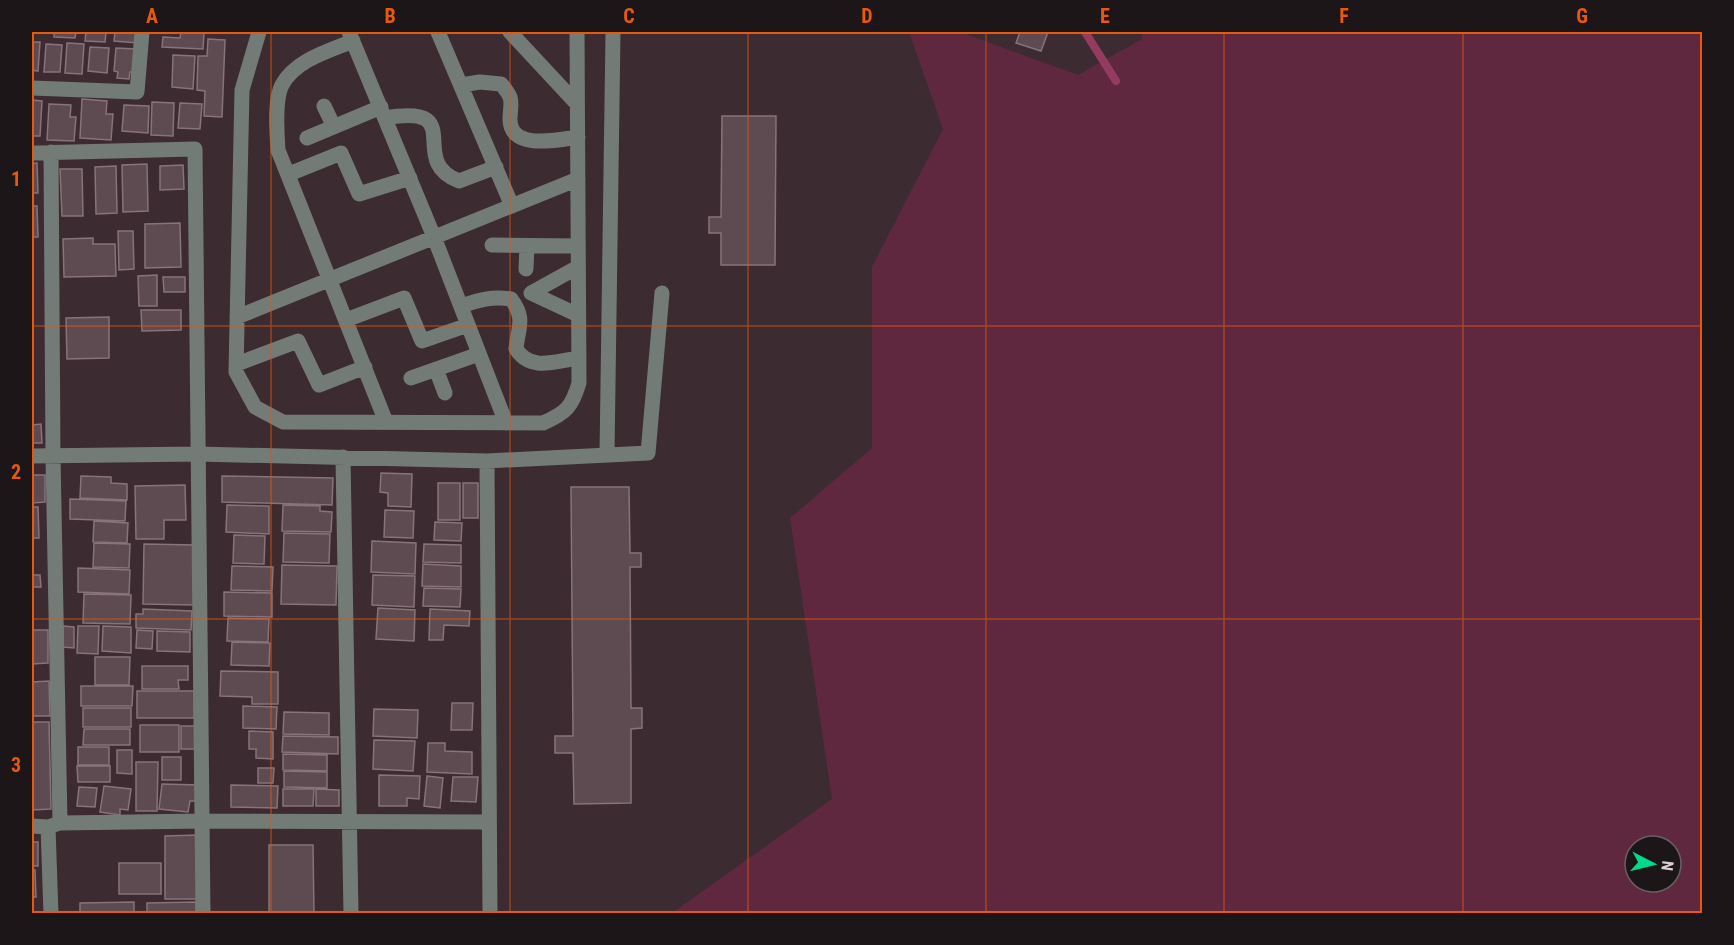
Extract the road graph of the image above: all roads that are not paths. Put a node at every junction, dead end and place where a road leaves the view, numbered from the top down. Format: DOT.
graph roads {
  1 [pos="142,32"];
  2 [pos="259,32"];
  3 [pos="438,32"];
  4 [pos="510,32"];
  5 [pos="577,32"];
  6 [pos="613,32"];
  7 [pos="351,36"];
  8 [pos="461,85"];
  9 [pos="32,88"];
  10 [pos="577,104"];
  11 [pos="324,106"];
  12 [pos="383,113"];
  13 [pos="334,127"];
  14 [pos="578,137"];
  15 [pos="307,138"];
  16 [pos="51,152"];
  17 [pos="32,153"];
  18 [pos="496,167"];
  19 [pos="289,174"];
  20 [pos="410,178"];
  21 [pos="578,179"];
  22 [pos="513,206"];
  23 [pos="434,237"];
  24 [pos="492,245"];
  25 [pos="527,246"];
  26 [pos="578,246"];
  27 [pos="578,267"];
  28 [pos="526,270"];
  29 [pos="330,280"];
  30 [pos="662,294"];
  31 [pos="461,306"];
  32 [pos="579,315"];
  33 [pos="237,317"];
  34 [pos="346,320"];
  35 [pos="468,325"];
  36 [pos="479,354"];
  37 [pos="579,358"];
  38 [pos="237,364"];
  39 [pos="365,368"];
  40 [pos="436,369"];
  41 [pos="411,378"];
  42 [pos="445,393"];
  43 [pos="386,422"];
  44 [pos="506,423"];
  45 [pos="198,454"];
  46 [pos="607,455"];
  47 [pos="32,456"];
  48 [pos="53,456"];
  49 [pos="343,457"];
  50 [pos="487,461"];
  51 [pos="203,821"];
  52 [pos="349,821"];
  53 [pos="488,822"];
  54 [pos="54,825"];
  55 [pos="32,826"];
  56 [pos="51,914"];
  57 [pos="203,914"];
  58 [pos="351,914"];
  59 [pos="490,914"];
  1 -- 9 [label="street"];
  2 -- 33 [label="street"];
  3 -- 8 [label="street"];
  4 -- 10 [label="street"];
  5 -- 10 [label="street"];
  6 -- 46 [label="street"];
  7 -- 12 [label="street"];
  7 -- 19 [label="street"];
  8 -- 14 [label="street"];
  8 -- 18 [label="street"];
  10 -- 14 [label="street"];
  11 -- 13 [label="street"];
  12 -- 13 [label="street"];
  12 -- 18 [label="street"];
  12 -- 20 [label="street"];
  13 -- 15 [label="street"];
  14 -- 21 [label="street"];
  16 -- 17 [label="street"];
  16 -- 45 [label="street"];
  16 -- 48 [label="street"];
  18 -- 22 [label="street"];
  19 -- 20 [label="street"];
  19 -- 29 [label="street"];
  20 -- 23 [label="street"];
  21 -- 22 [label="street"];
  21 -- 26 [label="street"];
  22 -- 23 [label="street"];
  23 -- 29 [label="street"];
  23 -- 31 [label="street"];
  24 -- 25 [label="street"];
  25 -- 26 [label="street"];
  25 -- 28 [label="street"];
  26 -- 27 [label="street"];
  27 -- 32 [label="street"];
  27 -- 32 [label="street"];
  29 -- 33 [label="street"];
  29 -- 34 [label="street"];
  30 -- 46 [label="street"];
  31 -- 35 [label="street"];
  31 -- 37 [label="street"];
  32 -- 37 [label="street"];
  33 -- 38 [label="street"];
  34 -- 35 [label="street"];
  34 -- 39 [label="street"];
  35 -- 36 [label="street"];
  36 -- 40 [label="street"];
  36 -- 44 [label="street"];
  37 -- 44 [label="street"];
  38 -- 39 [label="street"];
  38 -- 43 [label="street"];
  39 -- 43 [label="street"];
  40 -- 41 [label="street"];
  40 -- 42 [label="street"];
  43 -- 44 [label="street"];
  45 -- 48 [label="street"];
  45 -- 49 [label="street"];
  45 -- 51 [label="street"];
  46 -- 50 [label="street"];
  47 -- 48 [label="street"];
  48 -- 54 [label="street"];
  49 -- 50 [label="street"];
  49 -- 52 [label="street"];
  50 -- 53 [label="street"];
  51 -- 52 [label="street"];
  51 -- 54 [label="street"];
  51 -- 57 [label="street"];
  52 -- 53 [label="street"];
  52 -- 58 [label="street"];
  53 -- 59 [label="street"];
  54 -- 55 [label="street"];
  54 -- 56 [label="street"];
}
